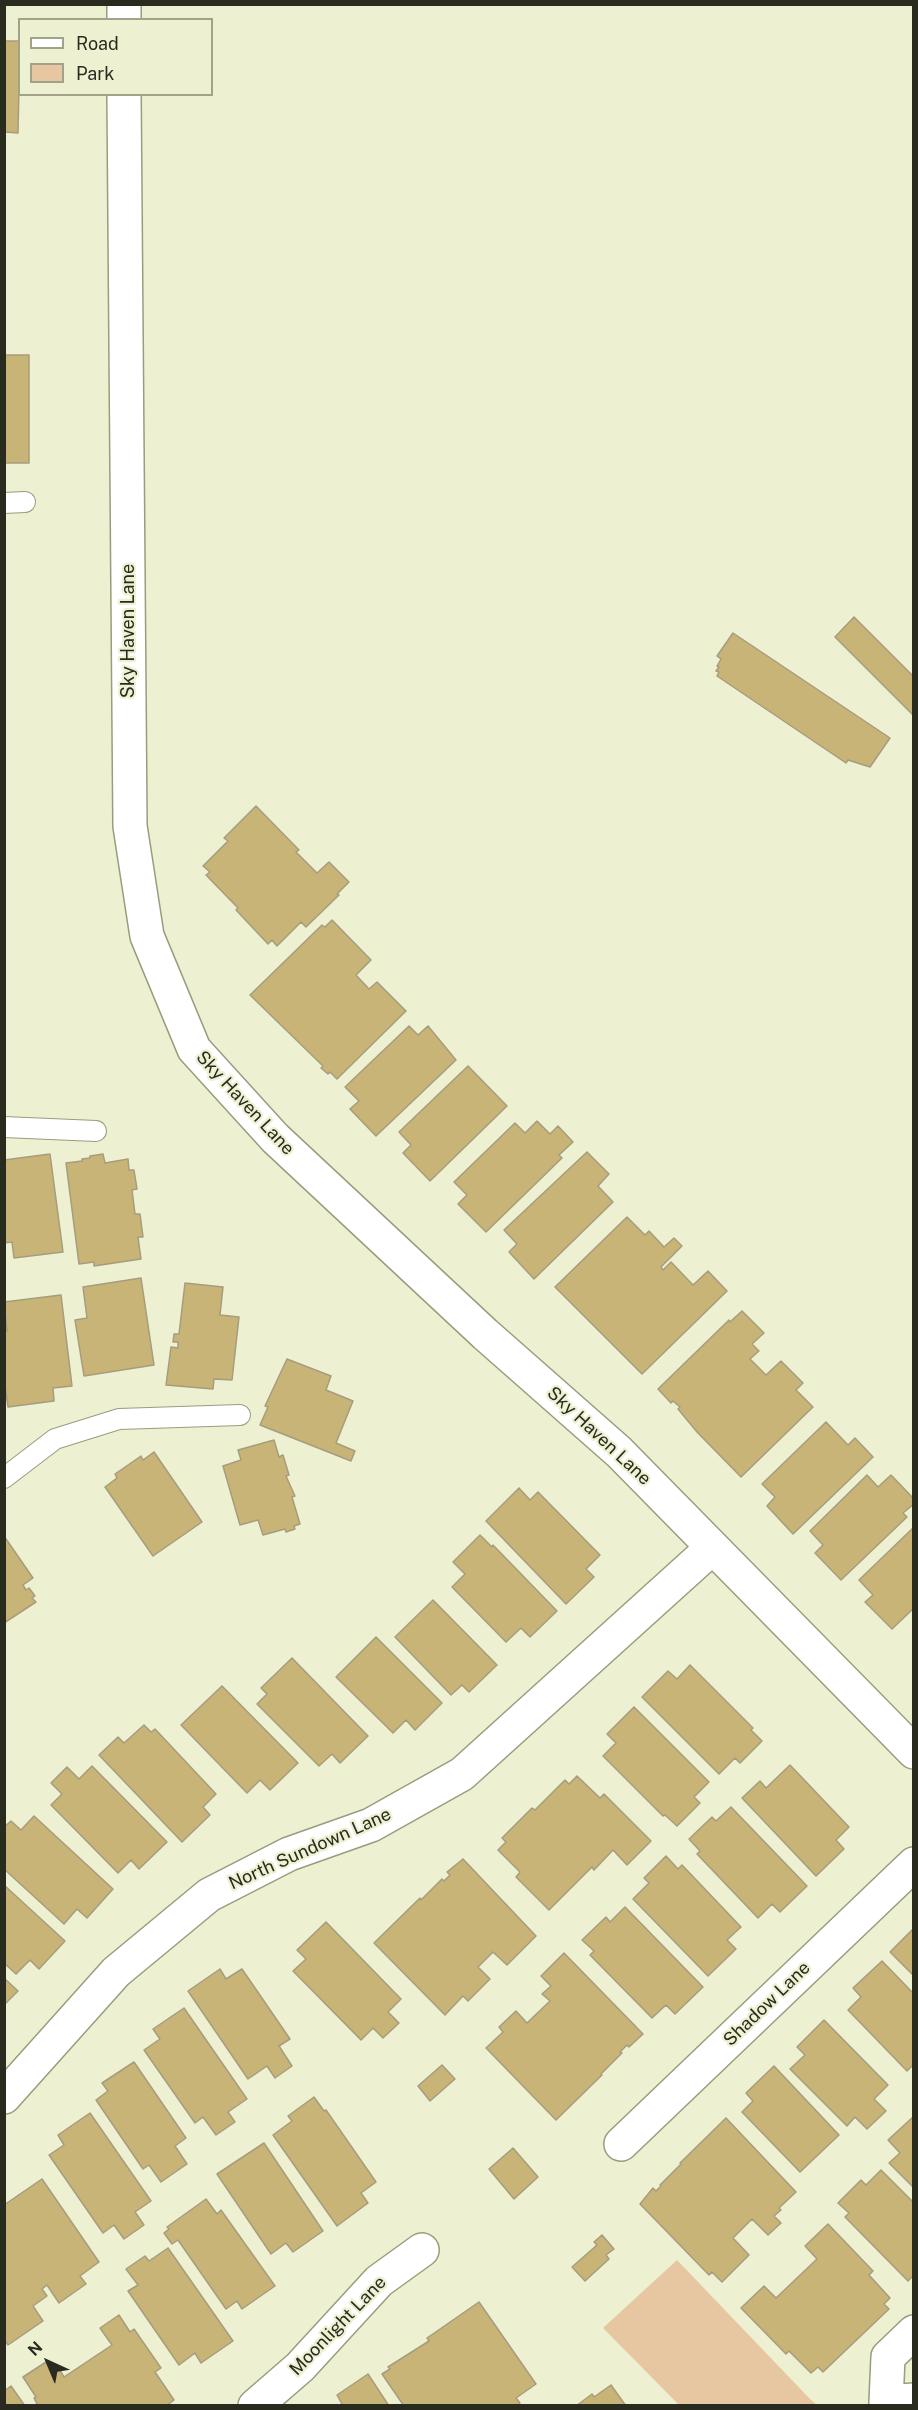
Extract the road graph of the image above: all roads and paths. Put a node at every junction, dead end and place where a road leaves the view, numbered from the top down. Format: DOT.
graph roads {
  1 [pos="124,96"];
  2 [pos="25,502"];
  3 [pos="4,503"];
  4 [pos="4,1127"];
  5 [pos="96,1131"];
  6 [pos="240,1415"];
  7 [pos="4,1478"];
  8 [pos="712,1548"];
  9 [pos="914,1752"];
  10 [pos="914,1864"];
  11 [pos="4,2097"];
  12 [pos="621,2144"];
  13 [pos="422,2250"];
  14 [pos="914,2332"];
  15 [pos="900,2401"];
  16 [pos="255,2406"];
  1 -- 8 [label="street, Sky Haven Lane"];
  2 -- 3 [label="lane"];
  4 -- 5 [label="lane"];
  6 -- 7 [label="lane"];
  8 -- 9 [label="street, Sky Haven Lane"];
  8 -- 11 [label="street, North Sundown Lane"];
  10 -- 12 [label="street, Shadow Lane"];
  13 -- 16 [label="street, Moonlight Lane"];
  14 -- 15 [label="street"];
}
